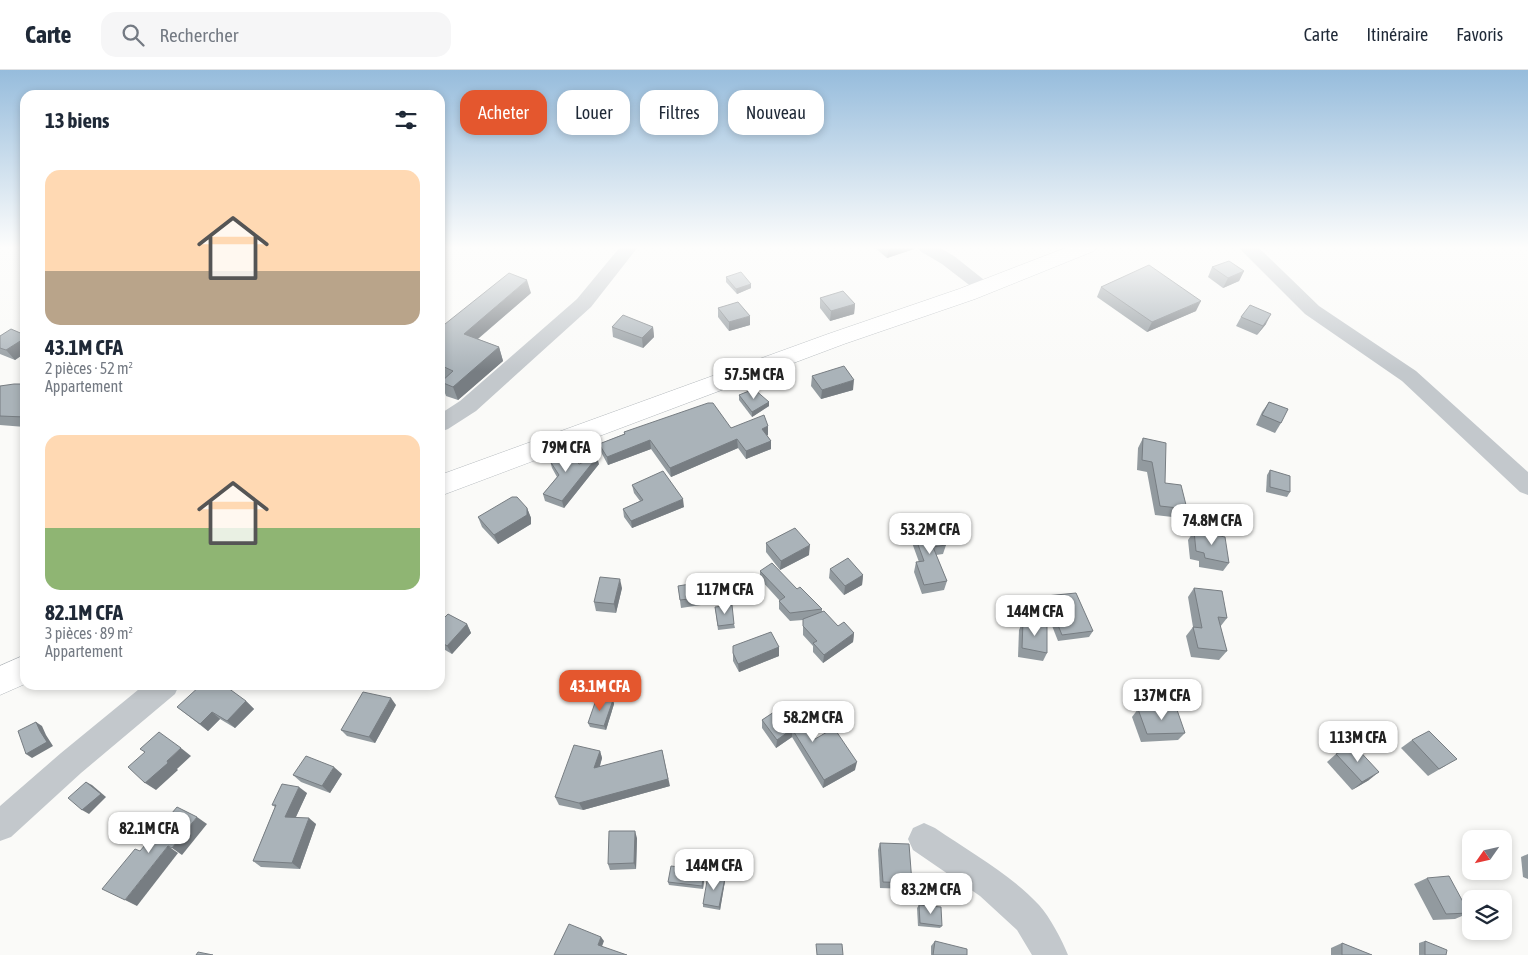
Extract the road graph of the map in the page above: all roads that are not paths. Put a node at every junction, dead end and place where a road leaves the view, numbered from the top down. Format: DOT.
graph roads {
  1 [pos="596,288"];
  2 [pos="981,288"];
  3 [pos="1291,288"];
  4 [pos="445,421"];
  5 [pos="445,484"];
  6 [pos="1528,486"];
  7 [pos="20,672"];
  8 [pos="0,681"];
  9 [pos="159,690"];
  10 [pos="0,826"];
  11 [pos="924,839"];
  12 [pos="1052,955"];
  1 -- 4 [label="street"];
  2 -- 5 [label="highway"];
  3 -- 6 [label="street"];
  7 -- 8 [label="highway"];
  9 -- 10 [label="street"];
  11 -- 12 [label="street"];
}
